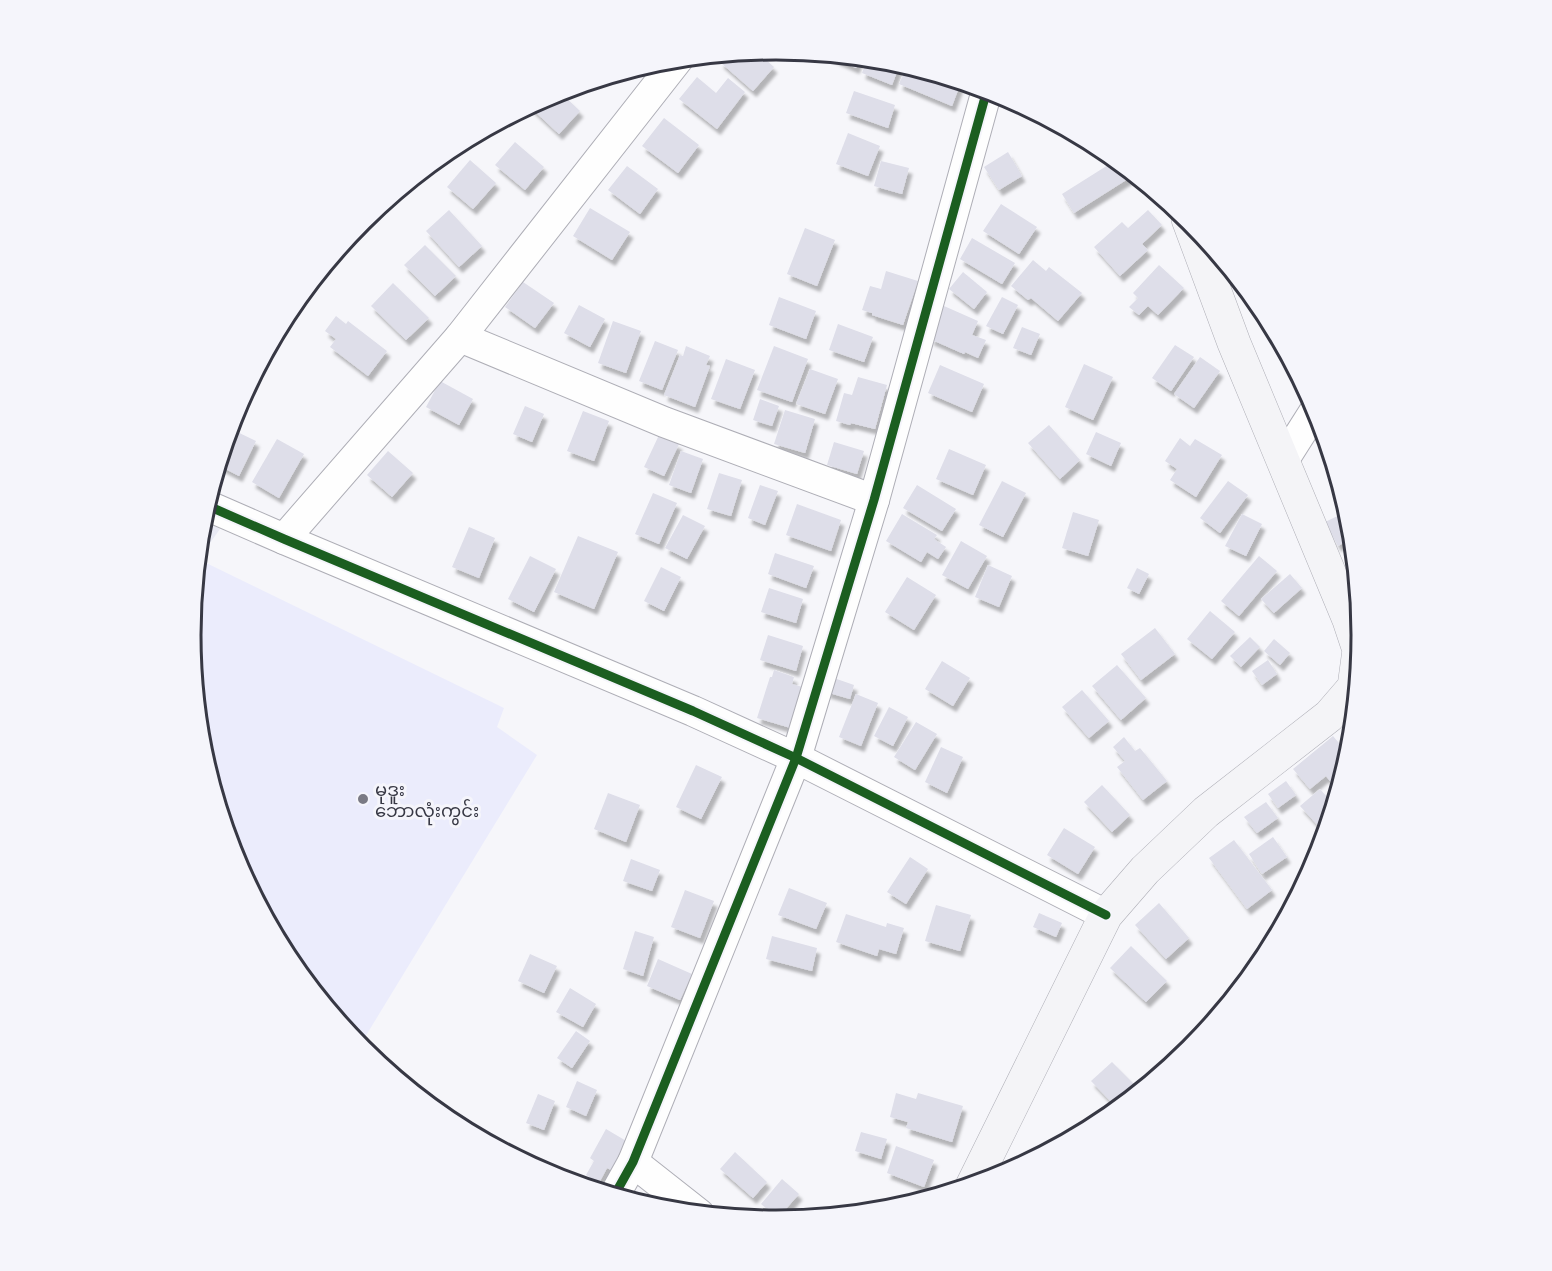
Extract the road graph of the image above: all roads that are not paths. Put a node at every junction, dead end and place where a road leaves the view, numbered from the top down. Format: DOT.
graph roads {
  1 [pos="669,70"];
  2 [pos="984,100"];
  3 [pos="1197,244"];
  4 [pos="460,337"];
  5 [pos="1309,419"];
  6 [pos="1282,461"];
  7 [pos="874,500"];
  8 [pos="215,509"];
  9 [pos="284,540"];
  10 [pos="1352,628"];
  11 [pos="1348,697"];
  12 [pos="796,758"];
  13 [pos="1106,915"];
  14 [pos="633,1162"];
  15 [pos="978,1174"];
  16 [pos="618,1188"];
  17 [pos="686,1204"];
  1 -- 4 [label="street"];
  2 -- 7 [label="street"];
  3 -- 6 [label="main road"];
  4 -- 7 [label="street"];
  4 -- 9 [label="street"];
  5 -- 6 [label="street"];
  6 -- 10 [label="main road"];
  7 -- 12 [label="street"];
  8 -- 9 [label="street"];
  9 -- 12 [label="street"];
  11 -- 13 [label="main road"];
  12 -- 13 [label="street"];
  12 -- 14 [label="street"];
  13 -- 15 [label="main road"];
  14 -- 16 [label="street"];
  14 -- 17 [label="street"];
}
